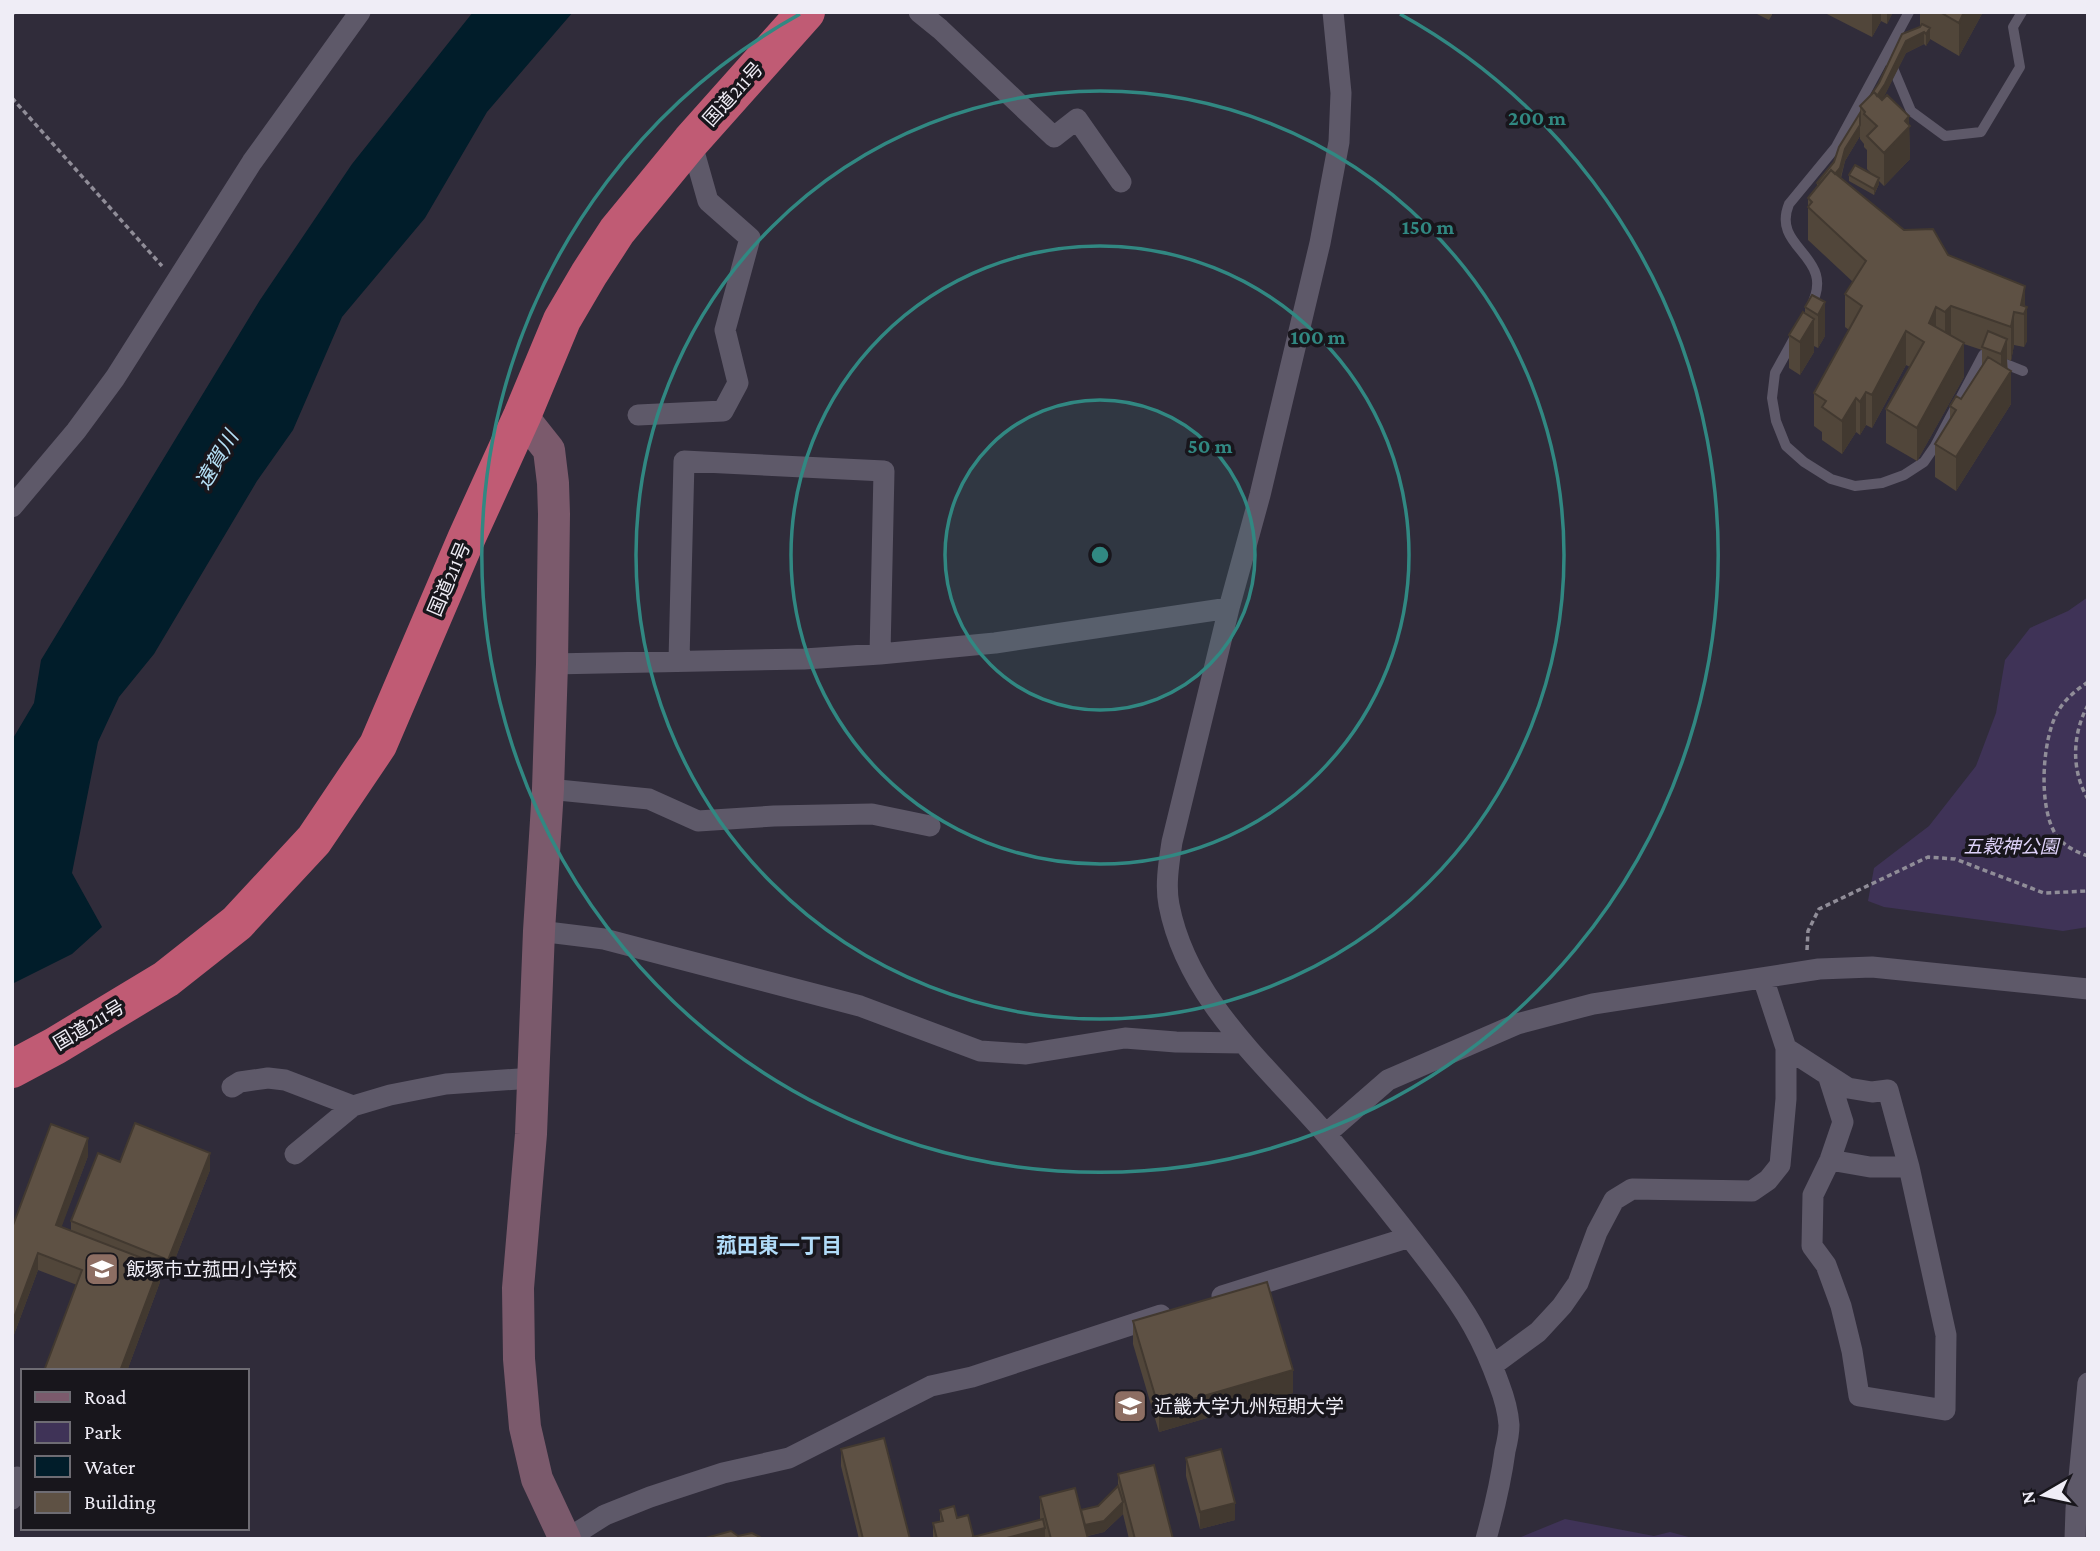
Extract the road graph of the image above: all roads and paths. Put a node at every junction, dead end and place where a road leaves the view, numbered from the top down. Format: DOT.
graph roads {
  1 [pos="360,12"];
  2 [pos="806,12"];
  3 [pos="919,12"];
  4 [pos="1333,12"];
  5 [pos="1909,12"];
  6 [pos="2022,12"];
  7 [pos="1887,54"];
  8 [pos="12,98"];
  9 [pos="691,141"];
  10 [pos="1121,182"];
  11 [pos="175,281"];
  12 [pos="2023,371"];
  13 [pos="638,415"];
  14 [pos="522,416"];
  15 [pos="12,507"];
  16 [pos="1229,608"];
  17 [pos="880,654"];
  18 [pos="679,660"];
  19 [pos="552,664"];
  20 [pos="2088,682"];
  21 [pos="2088,705"];
  22 [pos="548,789"];
  23 [pos="2088,799"];
  24 [pos="930,826"];
  25 [pos="2088,856"];
  26 [pos="2088,891"];
  27 [pos="539,931"];
  28 [pos="1806,971"];
  29 [pos="1763,978"];
  30 [pos="2088,989"];
  31 [pos="1243,1043"];
  32 [pos="1786,1048"];
  33 [pos="12,1069"];
  34 [pos="1828,1074"];
  35 [pos="533,1078"];
  36 [pos="232,1087"];
  37 [pos="353,1106"];
  38 [pos="1326,1134"];
  39 [pos="295,1154"];
  40 [pos="1830,1160"];
  41 [pos="1909,1167"];
  42 [pos="1410,1237"];
  43 [pos="1493,1365"];
  44 [pos="2088,1383"];
  45 [pos="17,1477"];
  46 [pos="12,1499"];
  47 [pos="566,1539"];
  48 [pos="1486,1539"];
  49 [pos="2075,1539"];
  1 -- 11 [label="street"];
  2 -- 9 [label="highway, 国道211号"];
  3 -- 10 [label="street"];
  4 -- 16 [label="street"];
  5 -- 7 [label="lane"];
  6 -- 7 [label="lane"];
  7 -- 12 [label="lane"];
  8 -- 11 [label="path"];
  9 -- 13 [label="street"];
  9 -- 14 [label="highway, 国道211号"];
  11 -- 15 [label="street"];
  14 -- 19 [label="street"];
  14 -- 33 [label="highway, 国道211号"];
  16 -- 17 [label="street"];
  16 -- 31 [label="street"];
  17 -- 18 [label="street"];
  17 -- 18 [label="street"];
  18 -- 19 [label="street"];
  19 -- 22 [label="street"];
  20 -- 25 [label="path"];
  21 -- 23 [label="path"];
  22 -- 24 [label="street"];
  22 -- 27 [label="street"];
  26 -- 28 [label="path"];
  27 -- 31 [label="street"];
  27 -- 35 [label="street"];
  28 -- 29 [label="street"];
  28 -- 30 [label="street"];
  29 -- 32 [label="street"];
  29 -- 38 [label="street"];
  31 -- 38 [label="street"];
  32 -- 34 [label="street"];
  32 -- 43 [label="street"];
  34 -- 40 [label="street"];
  34 -- 41 [label="street"];
  35 -- 37 [label="street"];
  35 -- 47 [label="street"];
  36 -- 37 [label="street"];
  37 -- 39 [label="street"];
  38 -- 42 [label="street"];
  40 -- 41 [label="street"];
  40 -- 41 [label="street"];
  42 -- 43 [label="street"];
  42 -- 47 [label="street"];
  43 -- 48 [label="street"];
  44 -- 49 [label="street"];
  45 -- 46 [label="street"];
}
